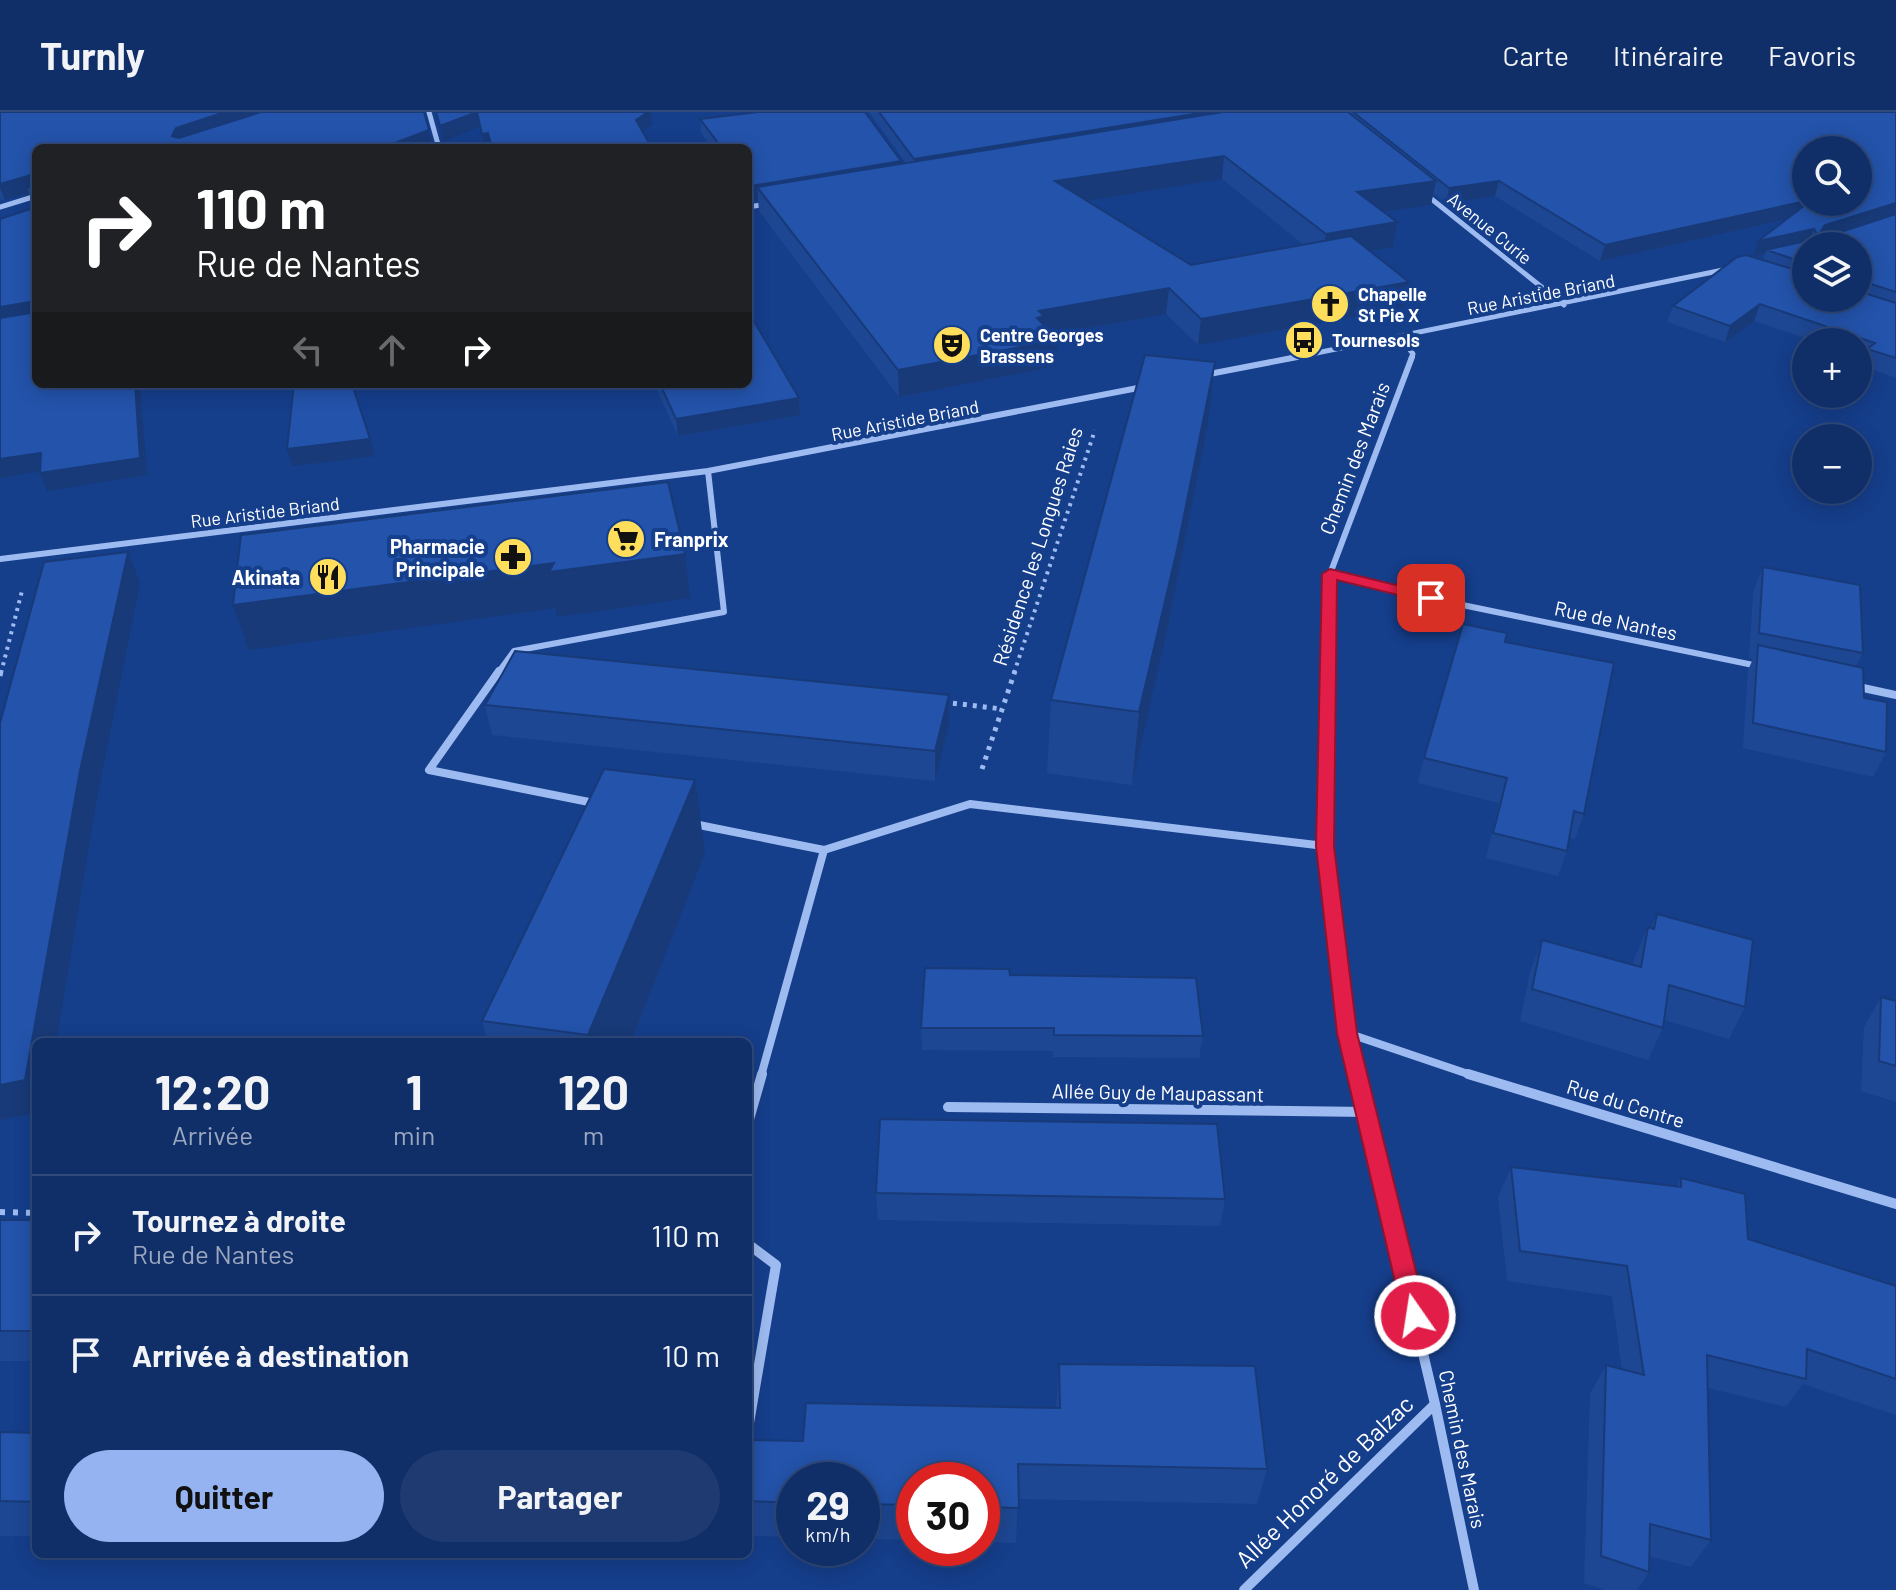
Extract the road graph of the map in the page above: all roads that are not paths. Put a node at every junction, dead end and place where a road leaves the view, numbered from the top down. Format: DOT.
graph roads {
  1 [pos="429,112"];
  2 [pos="438,144"];
  3 [pos="1413,184"];
  4 [pos="32,197"];
  5 [pos="778,202"];
  6 [pos="752,206"];
  7 [pos="0,207"];
  8 [pos="1743,266"];
  9 [pos="1564,305"];
  10 [pos="1400,336"];
  11 [pos="1194,377"];
  12 [pos="1150,386"];
  13 [pos="708,471"];
  14 [pos="0,559"];
  15 [pos="1330,574"];
  16 [pos="1774,670"];
  17 [pos="1850,685"];
  18 [pos="1896,695"];
  19 [pos="607,806"];
  20 [pos="684,822"];
  21 [pos="1325,846"];
  22 [pos="824,850"];
  23 [pos="1347,1033"];
  24 [pos="948,1107"];
  25 [pos="752,1109"];
  26 [pos="1368,1112"];
  27 [pos="1896,1204"];
  28 [pos="752,1247"];
  29 [pos="1435,1404"];
  30 [pos="752,1406"];
  31 [pos="1244,1590"];
  32 [pos="1474,1590"];
  1 -- 2 [label="street"];
  3 -- 9 [label="street, Avenue Curie"];
  4 -- 7 [label="street"];
  5 -- 6 [label="street"];
  8 -- 9 [label="street, Rue Aristide Briand"];
  9 -- 10 [label="street, Rue Aristide Briand"];
  10 -- 11 [label="street, Rue Aristide Briand"];
  10 -- 15 [label="street, Chemin des Marais"];
  12 -- 13 [label="street, Rue Aristide Briand"];
  13 -- 14 [label="street, Rue Aristide Briand"];
  13 -- 19 [label="street"];
  15 -- 16 [label="street, Rue de Nantes"];
  15 -- 21 [label="street, Chemin des Marais"];
  17 -- 18 [label="street"];
  20 -- 22 [label="street"];
  21 -- 22 [label="street"];
  21 -- 23 [label="street, Chemin des Marais"];
  22 -- 25 [label="street"];
  23 -- 26 [label="street, Chemin des Marais"];
  23 -- 27 [label="street, Rue du Centre"];
  24 -- 26 [label="street, Allée Guy de Maupassant"];
  26 -- 29 [label="street, Chemin des Marais"];
  28 -- 30 [label="street"];
  29 -- 31 [label="street, Allée Honoré de Balzac"];
  29 -- 32 [label="street, Chemin des Marais"];
}
